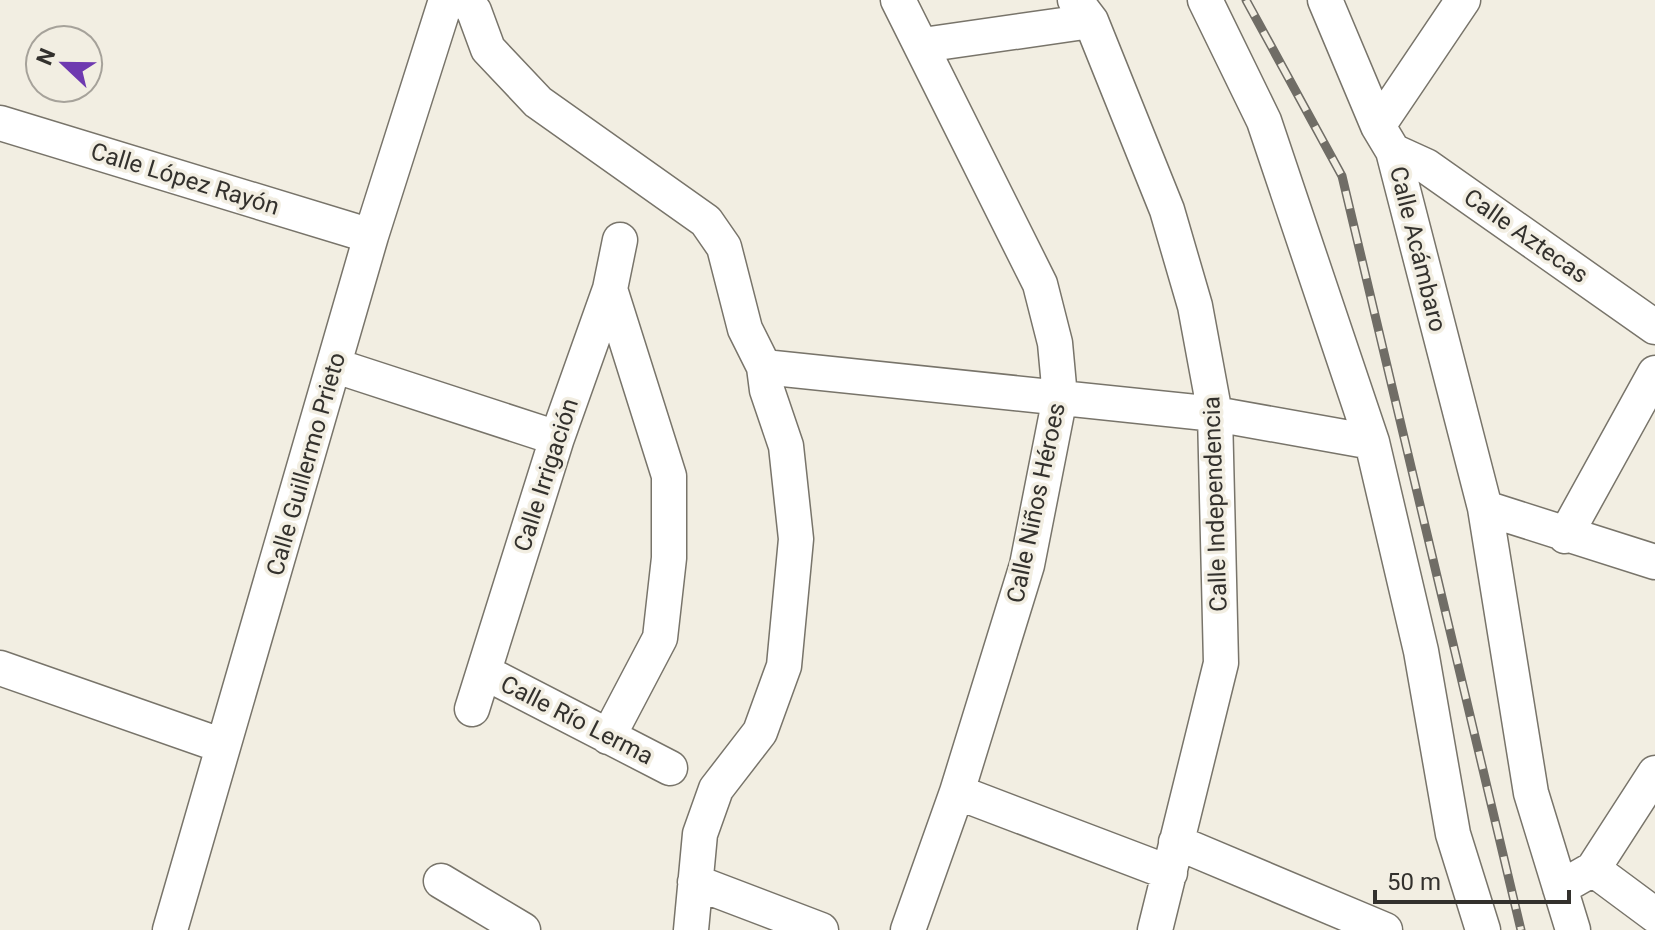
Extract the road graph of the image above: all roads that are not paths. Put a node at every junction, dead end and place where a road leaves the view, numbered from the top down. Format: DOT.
graph roads {
  1 [pos="446,0"];
  2 [pos="465,0"];
  3 [pos="898,0"];
  4 [pos="1205,0"];
  5 [pos="1325,0"];
  6 [pos="1463,0"];
  7 [pos="1083,10"];
  8 [pos="923,45"];
  9 [pos="0,123"];
  10 [pos="1386,139"];
  11 [pos="371,236"];
  12 [pos="620,240"];
  13 [pos="610,289"];
  14 [pos="1655,327"];
  15 [pos="336,366"];
  16 [pos="764,367"];
  17 [pos="1655,373"];
  18 [pos="1060,397"];
  19 [pos="1215,414"];
  20 [pos="557,438"];
  21 [pos="1372,442"];
  22 [pos="1485,508"];
  23 [pos="1565,536"];
  24 [pos="1655,562"];
  25 [pos="0,668"];
  26 [pos="484,672"];
  27 [pos="472,709"];
  28 [pos="608,737"];
  29 [pos="223,746"];
  30 [pos="670,768"];
  31 [pos="1655,773"];
  32 [pos="957,792"];
  33 [pos="1173,858"];
  34 [pos="1593,869"];
  35 [pos="441,881"];
  36 [pos="695,882"];
  37 [pos="1560,888"];
  38 [pos="1655,915"];
  39 [pos="170,930"];
  40 [pos="523,930"];
  41 [pos="691,930"];
  42 [pos="821,930"];
  43 [pos="908,930"];
  44 [pos="1155,930"];
  45 [pos="1385,930"];
  46 [pos="1483,930"];
  47 [pos="1573,930"];
  1 -- 11 [label="street, Calle Guillermo Prieto"];
  2 -- 16 [label="street"];
  3 -- 8 [label="street, Calle Niños Héroes"];
  4 -- 21 [label="street"];
  5 -- 10 [label="street, Calle Acámbaro"];
  6 -- 10 [label="street"];
  7 -- 8 [label="street"];
  7 -- 19 [label="street, Calle Independencia"];
  8 -- 18 [label="street, Calle Niños Héroes"];
  9 -- 11 [label="street, Calle López Rayón"];
  10 -- 14 [label="street, Calle Aztecas"];
  10 -- 22 [label="street, Calle Acámbaro"];
  11 -- 15 [label="street, Calle Guillermo Prieto"];
  12 -- 13 [label="street, Calle Irrigación"];
  13 -- 20 [label="street, Calle Irrigación"];
  13 -- 28 [label="street"];
  15 -- 20 [label="street"];
  15 -- 29 [label="street, Calle Guillermo Prieto"];
  16 -- 18 [label="street"];
  16 -- 36 [label="street"];
  17 -- 23 [label="street"];
  18 -- 19 [label="street"];
  18 -- 32 [label="street, Calle Niños Héroes"];
  19 -- 21 [label="street"];
  19 -- 33 [label="street, Calle Independencia"];
  20 -- 26 [label="street, Calle Irrigación"];
  21 -- 46 [label="street"];
  22 -- 23 [label="street"];
  22 -- 37 [label="street, Calle Acámbaro"];
  23 -- 24 [label="street"];
  25 -- 29 [label="street"];
  26 -- 27 [label="street, Calle Irrigación"];
  26 -- 28 [label="street, Calle Río Lerma"];
  28 -- 30 [label="street, Calle Río Lerma"];
  29 -- 39 [label="street, Calle Guillermo Prieto"];
  31 -- 34 [label="street"];
  32 -- 33 [label="street"];
  32 -- 43 [label="street, Calle Niños Héroes"];
  33 -- 44 [label="street, Calle Independencia"];
  33 -- 45 [label="street"];
  34 -- 37 [label="street"];
  34 -- 38 [label="street"];
  35 -- 40 [label="street"];
  36 -- 41 [label="street"];
  36 -- 42 [label="street"];
  37 -- 47 [label="street, Calle Acámbaro"];
}
